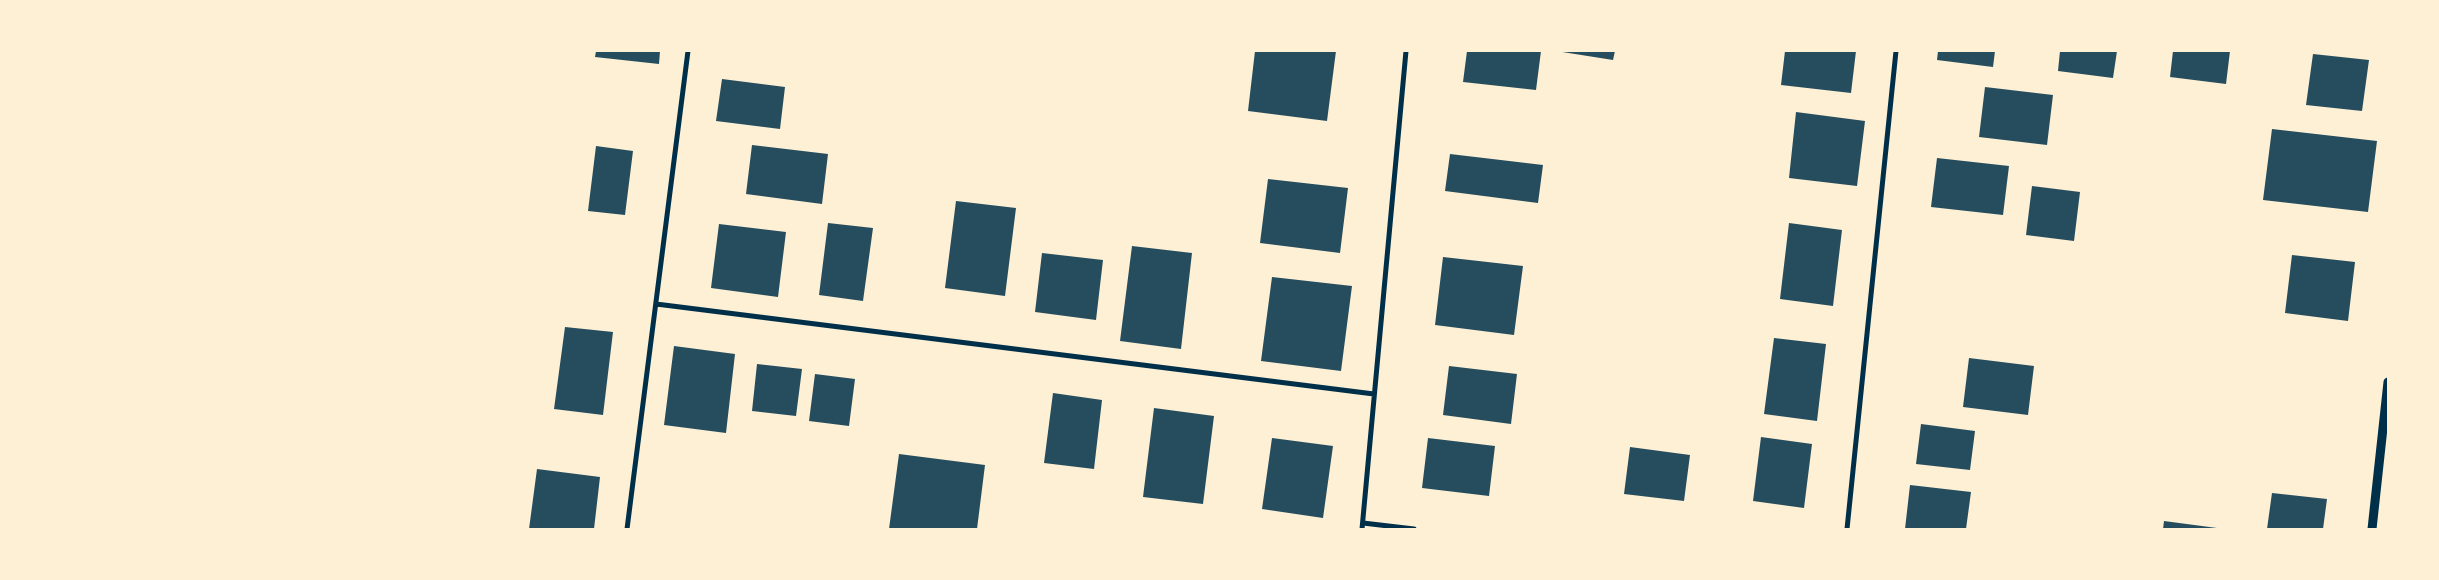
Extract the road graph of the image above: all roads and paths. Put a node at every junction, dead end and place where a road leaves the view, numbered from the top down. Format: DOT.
graph roads {
  1 [pos="688,51"];
  2 [pos="1406,51"];
  3 [pos="1896,51"];
  4 [pos="656,304"];
  5 [pos="2388,382"];
  6 [pos="1374,394"];
  7 [pos="1362,526"];
  8 [pos="627,529"];
  9 [pos="1414,529"];
  10 [pos="1847,529"];
  11 [pos="2372,529"];
  1 -- 4 [label="street"];
  2 -- 6 [label="street"];
  3 -- 10 [label="street"];
  4 -- 6 [label="street"];
  4 -- 8 [label="street"];
  5 -- 11 [label="street"];
  6 -- 7 [label="street"];
  7 -- 9 [label="street"];
}
